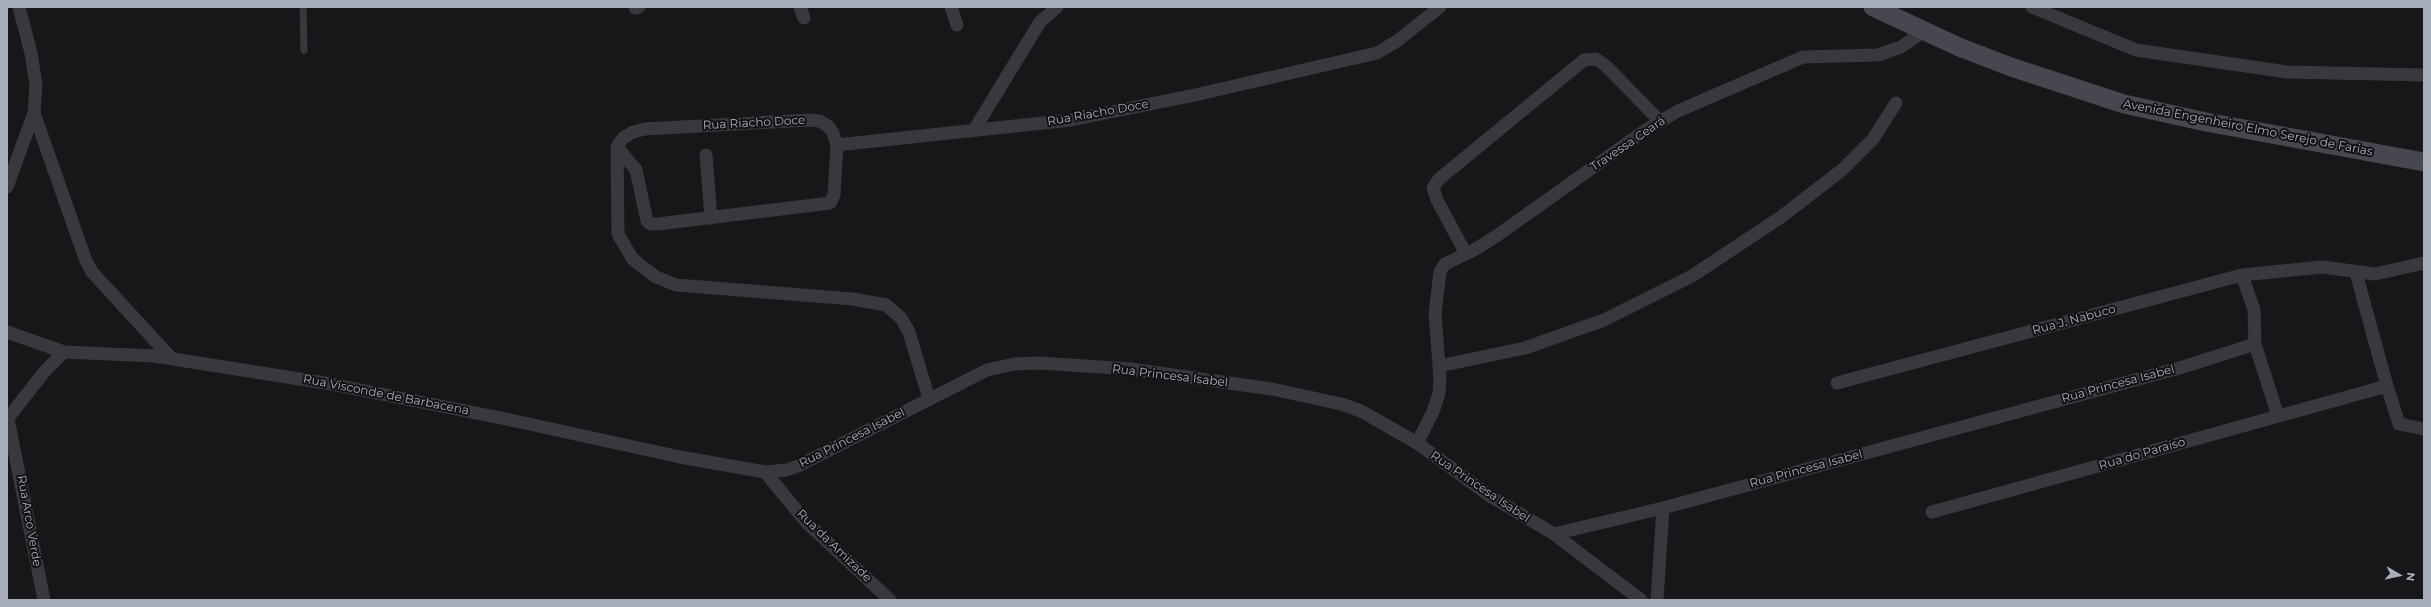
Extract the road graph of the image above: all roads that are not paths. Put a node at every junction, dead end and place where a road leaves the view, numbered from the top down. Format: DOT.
graph roads {
  1 [pos="19,7"];
  2 [pos="303,7"];
  3 [pos="951,7"];
  4 [pos="1057,7"];
  5 [pos="1440,7"];
  6 [pos="1873,7"];
  7 [pos="2032,7"];
  8 [pos="957,25"];
  9 [pos="1924,31"];
  10 [pos="304,50"];
  11 [pos="2424,75"];
  12 [pos="1896,103"];
  13 [pos="34,113"];
  14 [pos="1660,121"];
  15 [pos="974,130"];
  16 [pos="837,145"];
  17 [pos="617,147"];
  18 [pos="706,154"];
  19 [pos="2424,162"];
  20 [pos="7,188"];
  21 [pos="712,218"];
  22 [pos="1466,254"];
  23 [pos="2424,263"];
  24 [pos="2356,272"];
  25 [pos="2242,275"];
  26 [pos="7,332"];
  27 [pos="2254,344"];
  28 [pos="64,352"];
  29 [pos="172,360"];
  30 [pos="1439,366"];
  31 [pos="1837,383"];
  32 [pos="2387,386"];
  33 [pos="929,399"];
  34 [pos="7,416"];
  35 [pos="2278,416"];
  36 [pos="2424,429"];
  37 [pos="1417,443"];
  38 [pos="765,472"];
  39 [pos="1663,508"];
  40 [pos="1932,512"];
  41 [pos="1554,534"];
  42 [pos="44,600"];
  43 [pos="890,600"];
  44 [pos="1641,600"];
  45 [pos="1657,600"];
  1 -- 13 [label="street"];
  2 -- 10 [label="lane"];
  3 -- 8 [label="street"];
  4 -- 15 [label="street"];
  5 -- 15 [label="street, Rua Riacho Doce"];
  6 -- 9 [label="main road, Avenida Engenheiro Elmo Serejo de Farias"];
  7 -- 11 [label="street"];
  9 -- 14 [label="street, Travessa Ceará"];
  9 -- 19 [label="main road, Avenida Engenheiro Elmo Serejo de Farias"];
  12 -- 30 [label="street"];
  13 -- 20 [label="street"];
  13 -- 29 [label="street"];
  14 -- 22 [label="street, Travessa Ceará"];
  14 -- 22 [label="street"];
  15 -- 16 [label="street, Rua Riacho Doce"];
  16 -- 17 [label="street, Rua Riacho Doce"];
  16 -- 21 [label="street"];
  17 -- 21 [label="street"];
  17 -- 33 [label="street"];
  18 -- 21 [label="street"];
  22 -- 30 [label="street, Travessa Ceará"];
  23 -- 24 [label="street, Rua J. Nabuco"];
  24 -- 25 [label="street, Rua J. Nabuco"];
  24 -- 32 [label="street"];
  25 -- 27 [label="street"];
  25 -- 31 [label="street, Rua J. Nabuco"];
  26 -- 28 [label="street, Rua Visconde de Barbacena"];
  27 -- 35 [label="street"];
  27 -- 39 [label="street, Rua Princesa Isabel"];
  28 -- 29 [label="street, Rua Visconde de Barbacena"];
  28 -- 34 [label="street, Rua Arco Verde"];
  29 -- 38 [label="street, Rua Visconde de Barbacena"];
  30 -- 37 [label="street, Travessa Ceará"];
  32 -- 35 [label="street, Rua do Paraíso"];
  32 -- 36 [label="street"];
  33 -- 37 [label="street, Rua Princesa Isabel"];
  33 -- 38 [label="street, Rua Princesa Isabel"];
  34 -- 42 [label="street, Rua Arco Verde"];
  35 -- 40 [label="street, Rua do Paraíso"];
  37 -- 41 [label="street, Rua Princesa Isabel"];
  38 -- 43 [label="street, Rua da Amizade"];
  39 -- 41 [label="street, Rua Princesa Isabel"];
  39 -- 45 [label="street"];
  41 -- 44 [label="street"];
}
